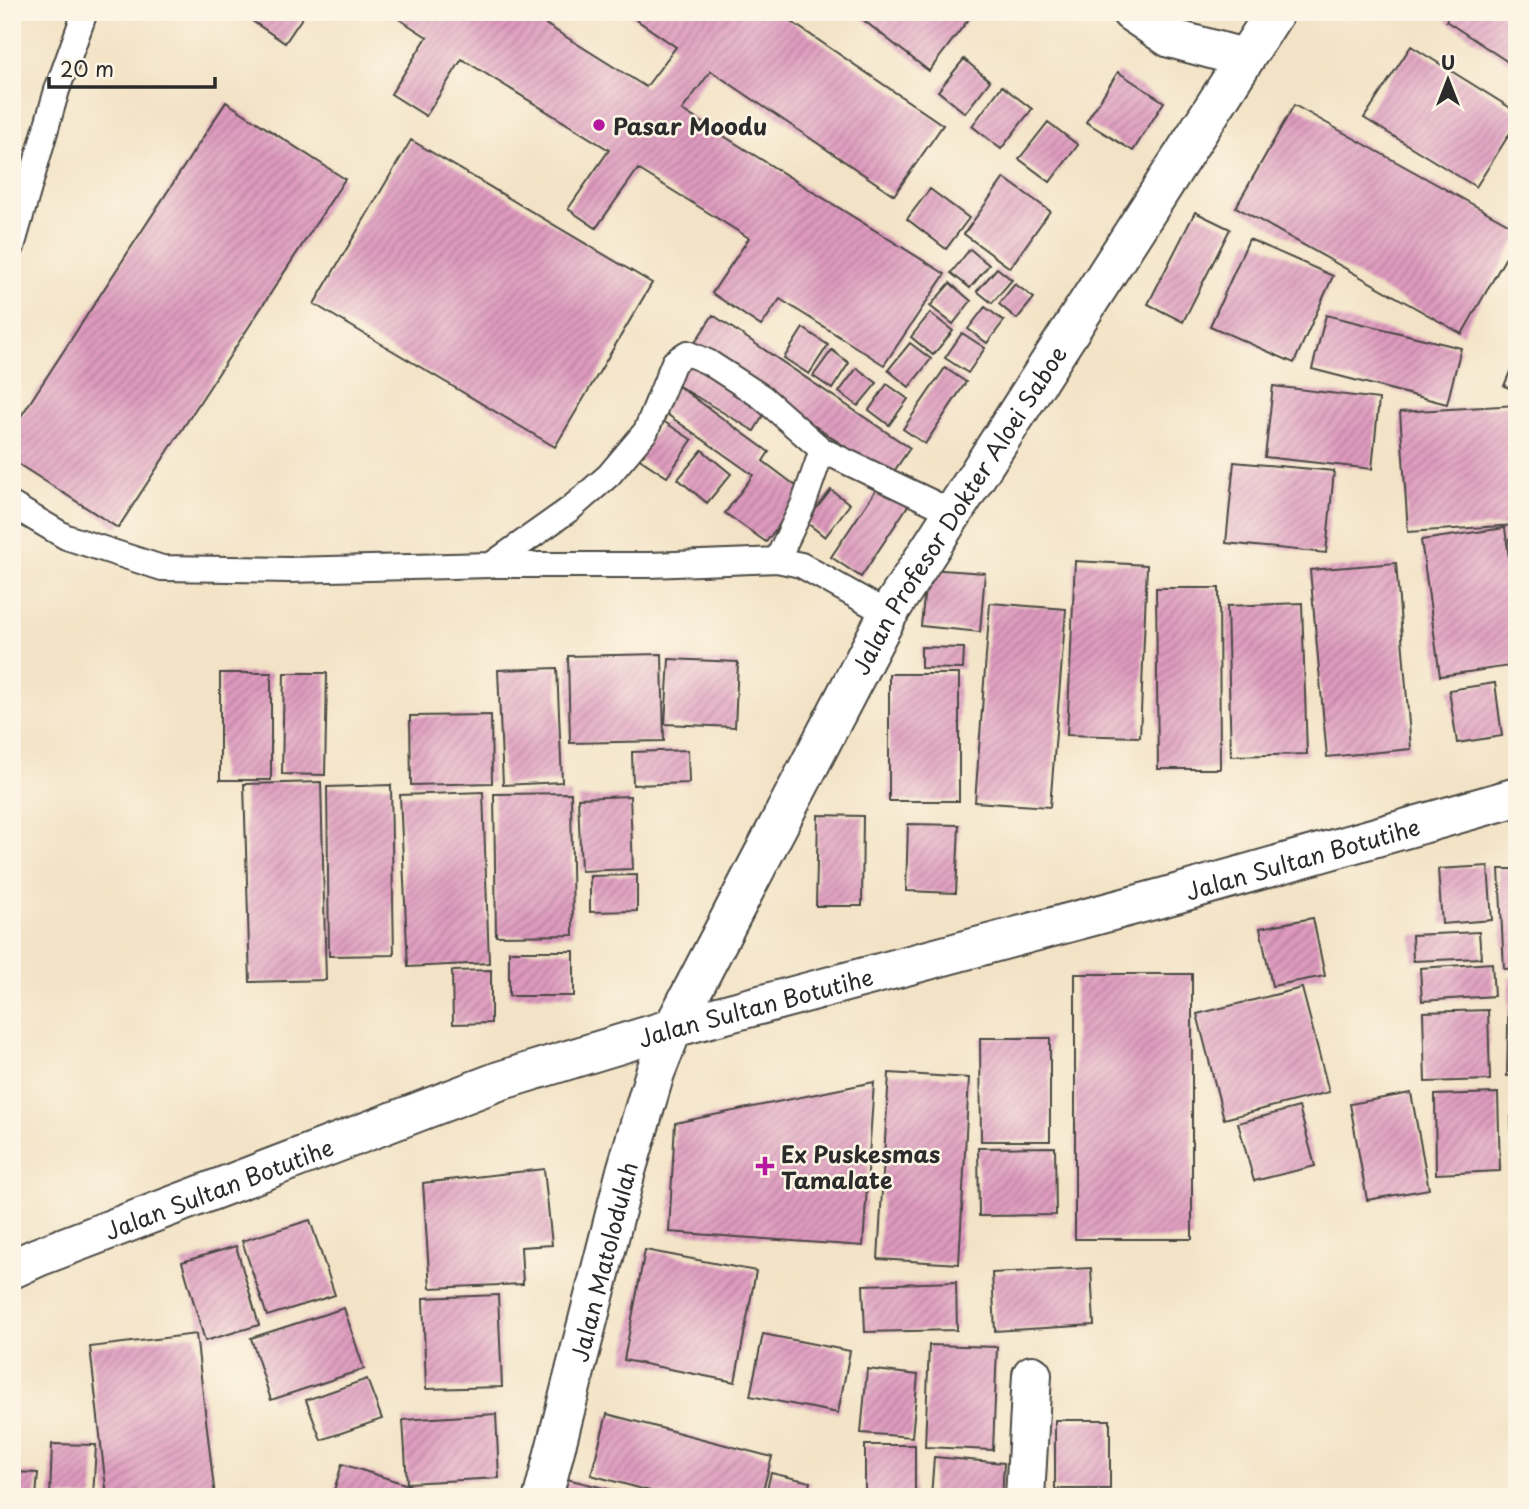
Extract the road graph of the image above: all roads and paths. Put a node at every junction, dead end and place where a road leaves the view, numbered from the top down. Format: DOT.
graph roads {
  1 [pos="85,12"];
  2 [pos="1131,12"];
  3 [pos="1275,12"];
  4 [pos="1244,58"];
  5 [pos="12,247"];
  6 [pos="822,450"];
  7 [pos="12,505"];
  8 [pos="954,513"];
  9 [pos="777,560"];
  10 [pos="491,565"];
  11 [pos="888,614"];
  12 [pos="1517,797"];
  13 [pos="673,1028"];
  14 [pos="12,1269"];
  15 [pos="1032,1375"];
  16 [pos="543,1497"];
  17 [pos="1025,1497"];
  1 -- 5 [label="lane"];
  2 -- 4 [label="street"];
  3 -- 4 [label="street, Jalan Profesor Dokter Aloei Saboe"];
  4 -- 8 [label="street, Jalan Profesor Dokter Aloei Saboe"];
  6 -- 8 [label="lane"];
  6 -- 9 [label="lane"];
  6 -- 10 [label="lane"];
  7 -- 10 [label="lane"];
  8 -- 11 [label="street, Jalan Profesor Dokter Aloei Saboe"];
  9 -- 10 [label="lane"];
  9 -- 11 [label="lane"];
  11 -- 13 [label="street, Jalan Profesor Dokter Aloei Saboe"];
  12 -- 13 [label="street, Jalan Sultan Botutihe"];
  13 -- 14 [label="street, Jalan Sultan Botutihe"];
  13 -- 16 [label="street, Jalan Matolodulah"];
  15 -- 17 [label="street"];
}
